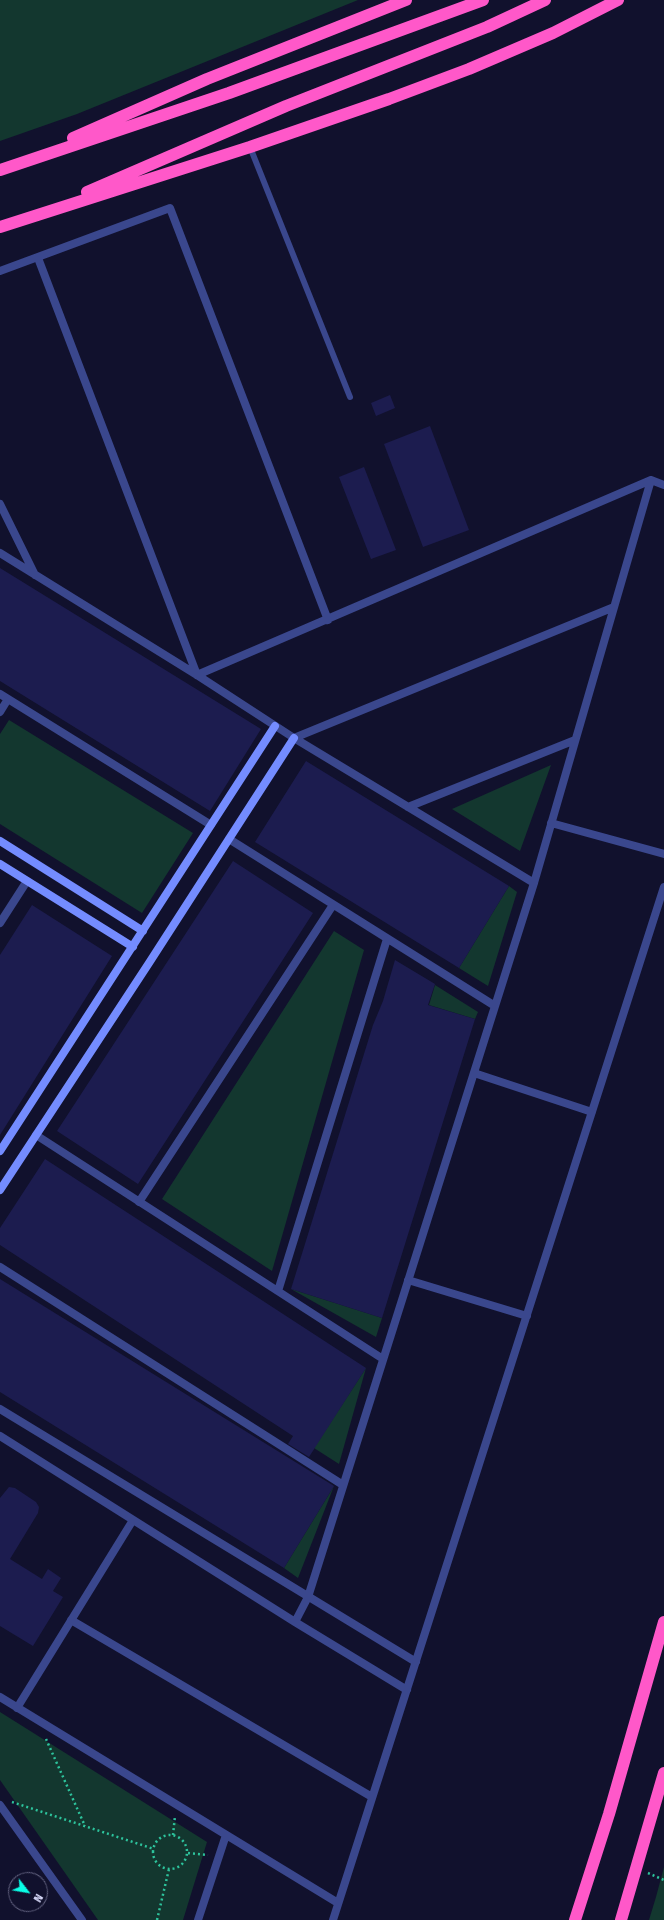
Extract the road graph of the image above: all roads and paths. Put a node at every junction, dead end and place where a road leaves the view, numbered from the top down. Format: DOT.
graph roads {
  1 [pos="406,0"];
  2 [pos="484,0"];
  3 [pos="545,0"];
  4 [pos="618,0"];
  5 [pos="250,148"];
  6 [pos="3,169"];
  7 [pos="30,217"];
  8 [pos="0,227"];
  9 [pos="38,258"];
  10 [pos="0,271"];
  11 [pos="350,397"];
  12 [pos="651,480"];
  13 [pos="664,485"];
  14 [pos="0,504"];
  15 [pos="0,553"];
  16 [pos="36,575"];
  17 [pos="614,607"];
  18 [pos="328,620"];
  19 [pos="197,675"];
  20 [pos="0,694"];
  21 [pos="8,699"];
  22 [pos="0,712"];
  23 [pos="275,726"];
  24 [pos="294,738"];
  25 [pos="575,740"];
  26 [pos="408,807"];
  27 [pos="551,823"];
  28 [pos="211,825"];
  29 [pos="229,839"];
  30 [pos="0,841"];
  31 [pos="664,854"];
  32 [pos="0,864"];
  33 [pos="27,881"];
  34 [pos="534,883"];
  35 [pos="664,887"];
  36 [pos="333,905"];
  37 [pos="0,923"];
  38 [pos="143,931"];
  39 [pos="388,939"];
  40 [pos="133,947"];
  41 [pos="495,1006"];
  42 [pos="474,1073"];
  43 [pos="592,1112"];
  44 [pos="36,1135"];
  45 [pos="1,1147"];
  46 [pos="0,1190"];
  47 [pos="139,1202"];
  48 [pos="0,1267"];
  49 [pos="408,1280"];
  50 [pos="278,1290"];
  51 [pos="527,1316"];
  52 [pos="383,1358"];
  53 [pos="0,1409"];
  54 [pos="0,1436"];
  55 [pos="343,1485"];
  56 [pos="133,1520"];
  57 [pos="308,1597"];
  58 [pos="71,1620"];
  59 [pos="295,1622"];
  60 [pos="664,1622"];
  61 [pos="416,1662"];
  62 [pos="407,1690"];
  63 [pos="0,1697"];
  64 [pos="17,1708"];
  65 [pos="38,1721"];
  66 [pos="664,1773"];
  67 [pos="372,1797"];
  68 [pos="4,1803"];
  69 [pos="176,1805"];
  70 [pos="85,1826"];
  71 [pos="173,1835"];
  72 [pos="226,1835"];
  73 [pos="154,1849"];
  74 [pos="188,1853"];
  75 [pos="219,1856"];
  76 [pos="169,1869"];
  77 [pos="338,1903"];
  78 [pos="82,1920"];
  79 [pos="157,1920"];
  80 [pos="198,1920"];
  81 [pos="333,1920"];
  82 [pos="575,1920"];
  83 [pos="621,1920"];
  1 -- 6 [label="highway"];
  2 -- 6 [label="highway"];
  3 -- 7 [label="highway"];
  4 -- 5 [label="highway"];
  5 -- 7 [label="highway"];
  5 -- 11 [label="lane"];
  7 -- 8 [label="highway"];
  9 -- 10 [label="street"];
  9 -- 18 [label="street"];
  9 -- 19 [label="street"];
  12 -- 13 [label="street"];
  12 -- 17 [label="street"];
  12 -- 18 [label="street"];
  14 -- 16 [label="street"];
  15 -- 16 [label="street"];
  16 -- 19 [label="street"];
  17 -- 24 [label="street"];
  17 -- 25 [label="street"];
  18 -- 19 [label="street"];
  19 -- 23 [label="street"];
  20 -- 21 [label="street"];
  21 -- 22 [label="street"];
  21 -- 28 [label="street"];
  23 -- 24 [label="street"];
  23 -- 28 [label="street"];
  24 -- 26 [label="street"];
  24 -- 29 [label="street"];
  25 -- 26 [label="street"];
  25 -- 27 [label="street"];
  26 -- 34 [label="street"];
  27 -- 31 [label="street"];
  27 -- 34 [label="street"];
  28 -- 38 [label="street"];
  29 -- 36 [label="street"];
  29 -- 44 [label="street"];
  30 -- 38 [label="street"];
  32 -- 33 [label="street"];
  33 -- 37 [label="street"];
  33 -- 40 [label="street"];
  34 -- 41 [label="street"];
  35 -- 43 [label="street"];
  36 -- 39 [label="street"];
  36 -- 47 [label="street"];
  38 -- 40 [label="street"];
  39 -- 41 [label="street"];
  39 -- 50 [label="street"];
  40 -- 45 [label="street"];
  41 -- 42 [label="street"];
  42 -- 43 [label="street"];
  42 -- 49 [label="street"];
  43 -- 51 [label="street"];
  44 -- 46 [label="street"];
  44 -- 47 [label="street"];
  47 -- 50 [label="street"];
  48 -- 55 [label="street"];
  49 -- 51 [label="street"];
  49 -- 52 [label="street"];
  50 -- 52 [label="street"];
  51 -- 61 [label="street"];
  52 -- 55 [label="street"];
  53 -- 57 [label="street"];
  54 -- 56 [label="street"];
  55 -- 57 [label="street"];
  56 -- 58 [label="street"];
  56 -- 59 [label="street"];
  57 -- 59 [label="street"];
  57 -- 61 [label="street"];
  58 -- 64 [label="street"];
  58 -- 67 [label="street"];
  59 -- 62 [label="street"];
  60 -- 82 [label="highway"];
  61 -- 62 [label="street"];
  62 -- 67 [label="street"];
  63 -- 64 [label="street"];
  64 -- 65 [label="street"];
  65 -- 69 [label="street"];
  65 -- 70 [label="path"];
  66 -- 83 [label="highway"];
  67 -- 77 [label="street"];
  68 -- 70 [label="path"];
  68 -- 78 [label="street"];
  69 -- 71 [label="path"];
  69 -- 72 [label="street"];
  70 -- 73 [label="path"];
  71 -- 73 [label="path"];
  71 -- 74 [label="path"];
  72 -- 75 [label="street"];
  72 -- 77 [label="street"];
  73 -- 76 [label="path"];
  74 -- 75 [label="path"];
  74 -- 76 [label="path"];
  75 -- 80 [label="street"];
  76 -- 79 [label="path"];
  77 -- 81 [label="street"];
}
